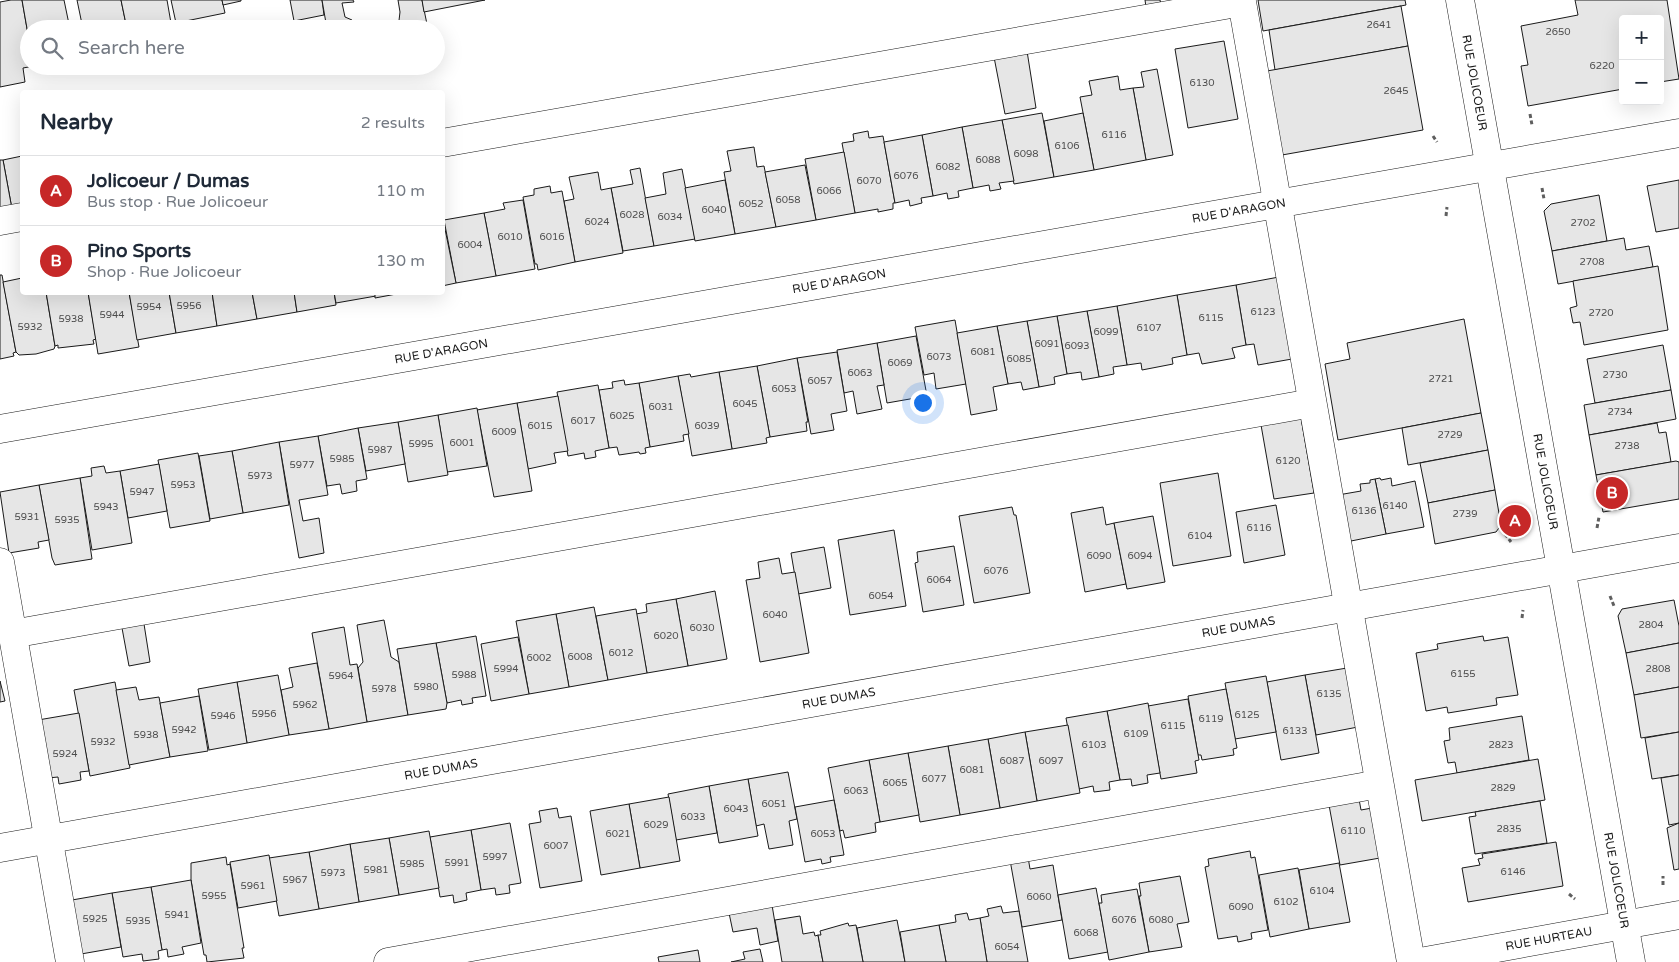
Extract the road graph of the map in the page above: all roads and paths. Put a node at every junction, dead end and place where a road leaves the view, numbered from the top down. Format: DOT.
graph roads {
  1 [pos="1460,0"];
  2 [pos="1530,114"];
  3 [pos="1532,125"];
  4 [pos="1679,132"];
  5 [pos="1433,136"];
  6 [pos="445,142"];
  7 [pos="1439,145"];
  8 [pos="1490,165"];
  9 [pos="1542,188"];
  10 [pos="1544,199"];
  11 [pos="1276,202"];
  12 [pos="1448,204"];
  13 [pos="1446,216"];
  14 [pos="20,217"];
  15 [pos="0,221"];
  16 [pos="1312,403"];
  17 [pos="0,429"];
  18 [pos="1599,517"];
  19 [pos="1597,528"];
  20 [pos="1505,534"];
  21 [pos="1511,542"];
  22 [pos="1679,548"];
  23 [pos="0,562"];
  24 [pos="1561,569"];
  25 [pos="1610,596"];
  26 [pos="1614,606"];
  27 [pos="1348,607"];
  28 [pos="1523,610"];
  29 [pos="1522,618"];
  30 [pos="12,634"];
  31 [pos="1379,784"];
  32 [pos="48,840"];
  33 [pos="0,848"];
  34 [pos="1663,876"];
  35 [pos="1663,885"];
  36 [pos="1569,894"];
  37 [pos="1575,899"];
  38 [pos="1679,915"];
  39 [pos="1624,925"];
  40 [pos="70,962"];
  41 [pos="388,962"];
  42 [pos="1411,962"];
  43 [pos="1420,962"];
  44 [pos="1631,962"];
  1 -- 8 [label="street, RUE JOLICOEUR"];
  2 -- 3 [label="path"];
  4 -- 8 [label="street, RUE D'ARAGON"];
  5 -- 7 [label="path"];
  6 -- 11 [label="street"];
  8 -- 11 [label="street, RUE D'ARAGON"];
  8 -- 24 [label="street, RUE JOLICOEUR"];
  9 -- 10 [label="path"];
  11 -- 16 [label="street"];
  11 -- 17 [label="street, RUE D'ARAGON"];
  12 -- 13 [label="path"];
  14 -- 15 [label="street"];
  16 -- 27 [label="street"];
  16 -- 30 [label="street"];
  18 -- 19 [label="path"];
  20 -- 21 [label="path"];
  22 -- 24 [label="street, RUE DUMAS"];
  23 -- 30 [label="street"];
  24 -- 27 [label="street, RUE DUMAS"];
  24 -- 39 [label="street, RUE JOLICOEUR"];
  25 -- 26 [label="path"];
  27 -- 31 [label="street"];
  27 -- 32 [label="street, RUE DUMAS"];
  28 -- 29 [label="path"];
  30 -- 32 [label="street"];
  31 -- 41 [label="street"];
  31 -- 42 [label="street"];
  32 -- 33 [label="street, RUE DUMAS"];
  32 -- 40 [label="street"];
  34 -- 35 [label="path"];
  36 -- 37 [label="path"];
  38 -- 39 [label="street, RUE HURTEAU"];
  39 -- 43 [label="street, RUE HURTEAU"];
  39 -- 44 [label="street, RUE JOLICOEUR"];
}
